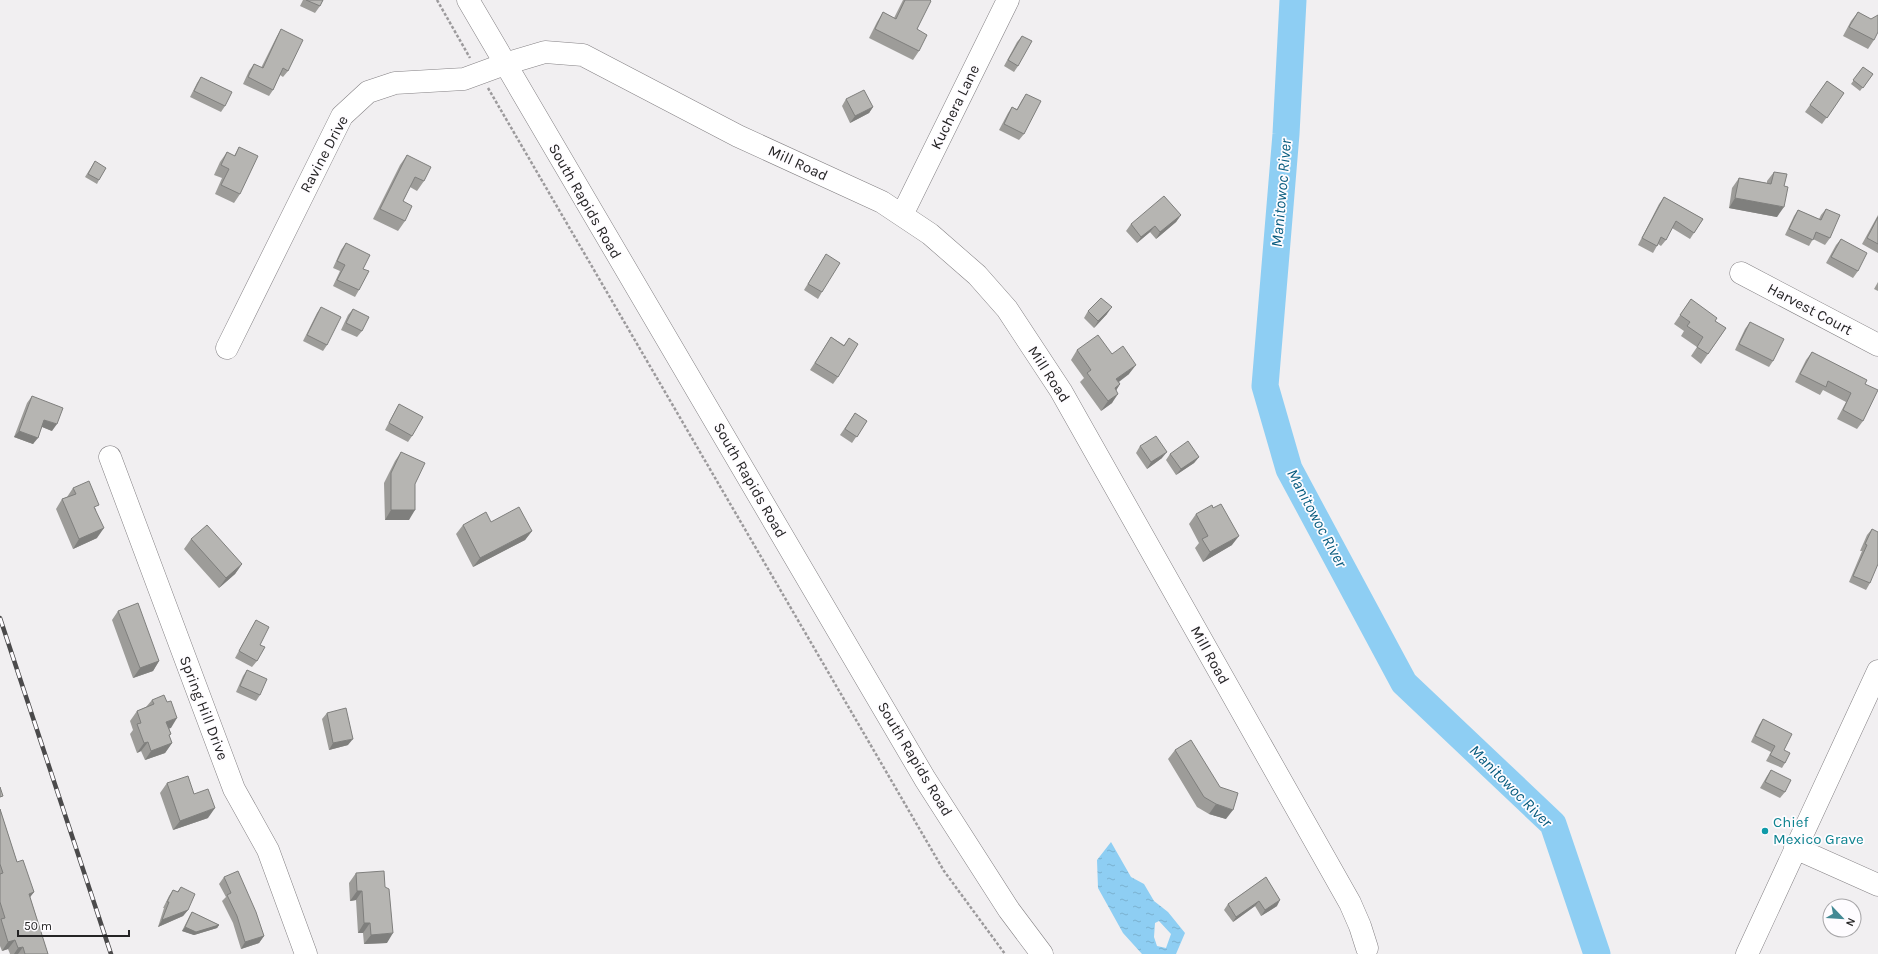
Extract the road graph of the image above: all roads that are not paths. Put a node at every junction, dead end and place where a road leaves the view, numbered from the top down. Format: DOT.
graph roads {
  1 [pos="468,0"];
  2 [pos="1008,0"];
  3 [pos="504,64"];
  4 [pos="902,214"];
  5 [pos="1742,273"];
  6 [pos="1878,345"];
  7 [pos="227,348"];
  8 [pos="110,457"];
  9 [pos="1878,671"];
  10 [pos="1795,848"];
  11 [pos="1878,885"];
  12 [pos="1367,948"];
  13 [pos="306,954"];
  14 [pos="1042,954"];
  15 [pos="1748,954"];
  1 -- 3 [label="street, South Rapids Road"];
  2 -- 4 [label="street, Kuchera Lane"];
  3 -- 4 [label="street, Mill Road"];
  3 -- 7 [label="street, Ravine Drive"];
  3 -- 14 [label="street, South Rapids Road"];
  4 -- 12 [label="street, Mill Road"];
  5 -- 6 [label="street, Harvest Court"];
  8 -- 13 [label="street, Spring Hill Drive"];
  9 -- 10 [label="street"];
  10 -- 11 [label="street"];
  10 -- 15 [label="street"];
}
